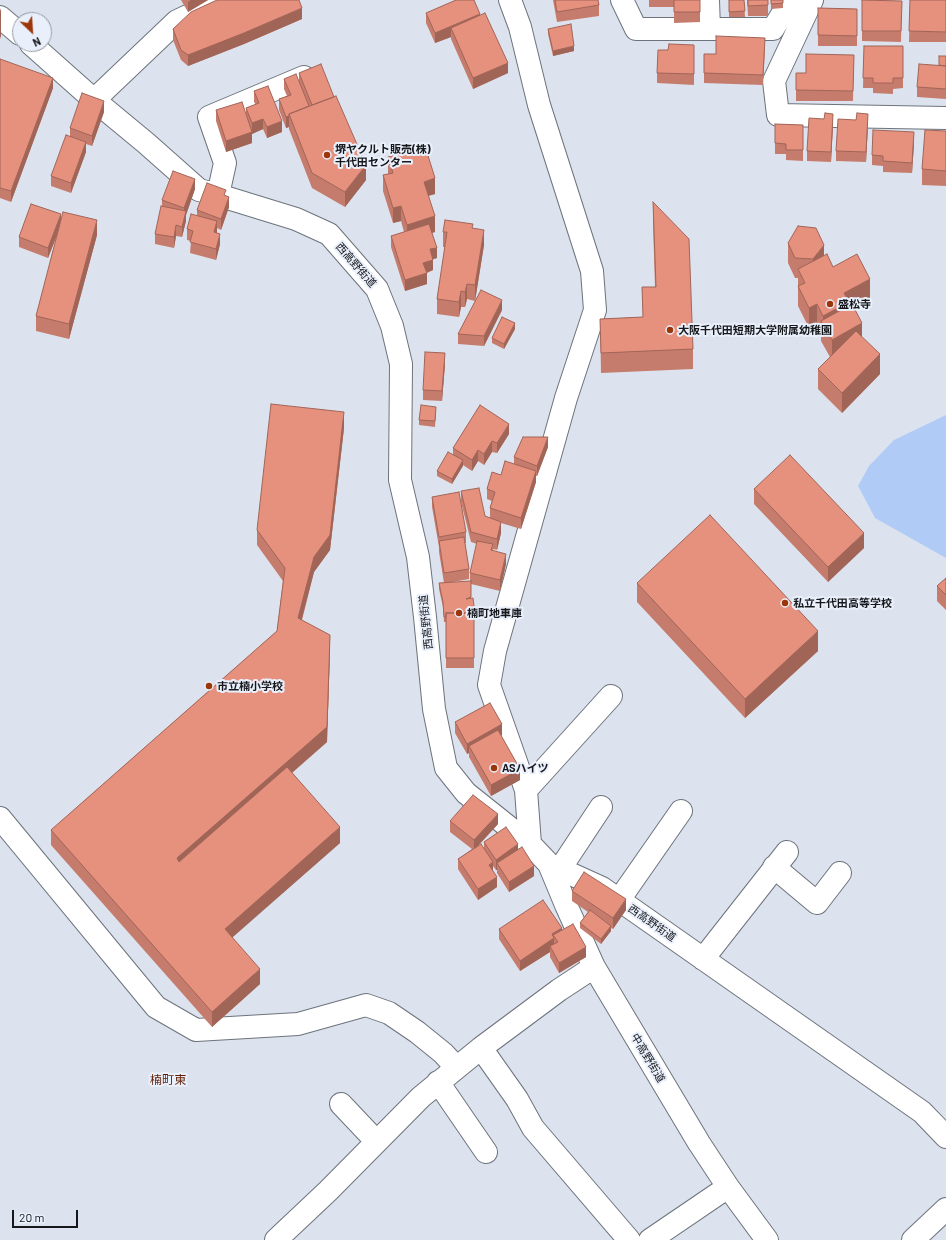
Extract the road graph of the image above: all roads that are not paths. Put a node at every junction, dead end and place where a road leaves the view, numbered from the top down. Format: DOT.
graph roads {
  1 [pos="222,0"];
  2 [pos="510,0"];
  3 [pos="622,0"];
  4 [pos="708,0"];
  5 [pos="791,0"];
  6 [pos="812,0"];
  7 [pos="0,17"];
  8 [pos="12,27"];
  9 [pos="709,29"];
  10 [pos="40,52"];
  11 [pos="304,77"];
  12 [pos="94,100"];
  13 [pos="946,118"];
  14 [pos="218,195"];
  15 [pos="611,696"];
  16 [pos="526,790"];
  17 [pos="601,807"];
  18 [pos="681,811"];
  19 [pos="0,818"];
  20 [pos="530,844"];
  21 [pos="555,866"];
  22 [pos="840,873"];
  23 [pos="619,900"];
  24 [pos="703,959"];
  25 [pos="594,967"];
  26 [pos="481,1048"];
  27 [pos="456,1067"];
  28 [pos="438,1082"];
  29 [pos="341,1104"];
  30 [pos="946,1137"];
  31 [pos="376,1141"];
  32 [pos="486,1152"];
  33 [pos="728,1187"];
  34 [pos="946,1209"];
  35 [pos="673,1234"];
  36 [pos="276,1240"];
  37 [pos="629,1240"];
  38 [pos="650,1240"];
  39 [pos="767,1240"];
  40 [pos="913,1240"];
  1 -- 12 [label="street"];
  2 -- 16 [label="street"];
  3 -- 9 [label="street"];
  4 -- 9 [label="street"];
  5 -- 9 [label="street"];
  6 -- 13 [label="street"];
  7 -- 8 [label="street"];
  10 -- 12 [label="street, 西高野街道"];
  11 -- 14 [label="street"];
  12 -- 14 [label="street, 西高野街道"];
  14 -- 20 [label="street, 西高野街道"];
  15 -- 16 [label="street"];
  16 -- 20 [label="street"];
  17 -- 21 [label="street"];
  18 -- 23 [label="street"];
  19 -- 27 [label="street"];
  20 -- 21 [label="street, 西高野街道"];
  21 -- 23 [label="street, 西高野街道"];
  21 -- 25 [label="street, 中高野街道"];
  22 -- 24 [label="street"];
  23 -- 24 [label="street, 西高野街道"];
  24 -- 30 [label="street, 西高野街道"];
  25 -- 26 [label="street"];
  25 -- 33 [label="street, 中高野街道"];
  26 -- 27 [label="street"];
  26 -- 37 [label="street"];
  27 -- 28 [label="street"];
  28 -- 31 [label="street"];
  28 -- 32 [label="street"];
  29 -- 31 [label="street"];
  31 -- 36 [label="street"];
  33 -- 35 [label="street"];
  33 -- 39 [label="street, 中高野街道"];
  34 -- 40 [label="street"];
  35 -- 38 [label="street"];
}
